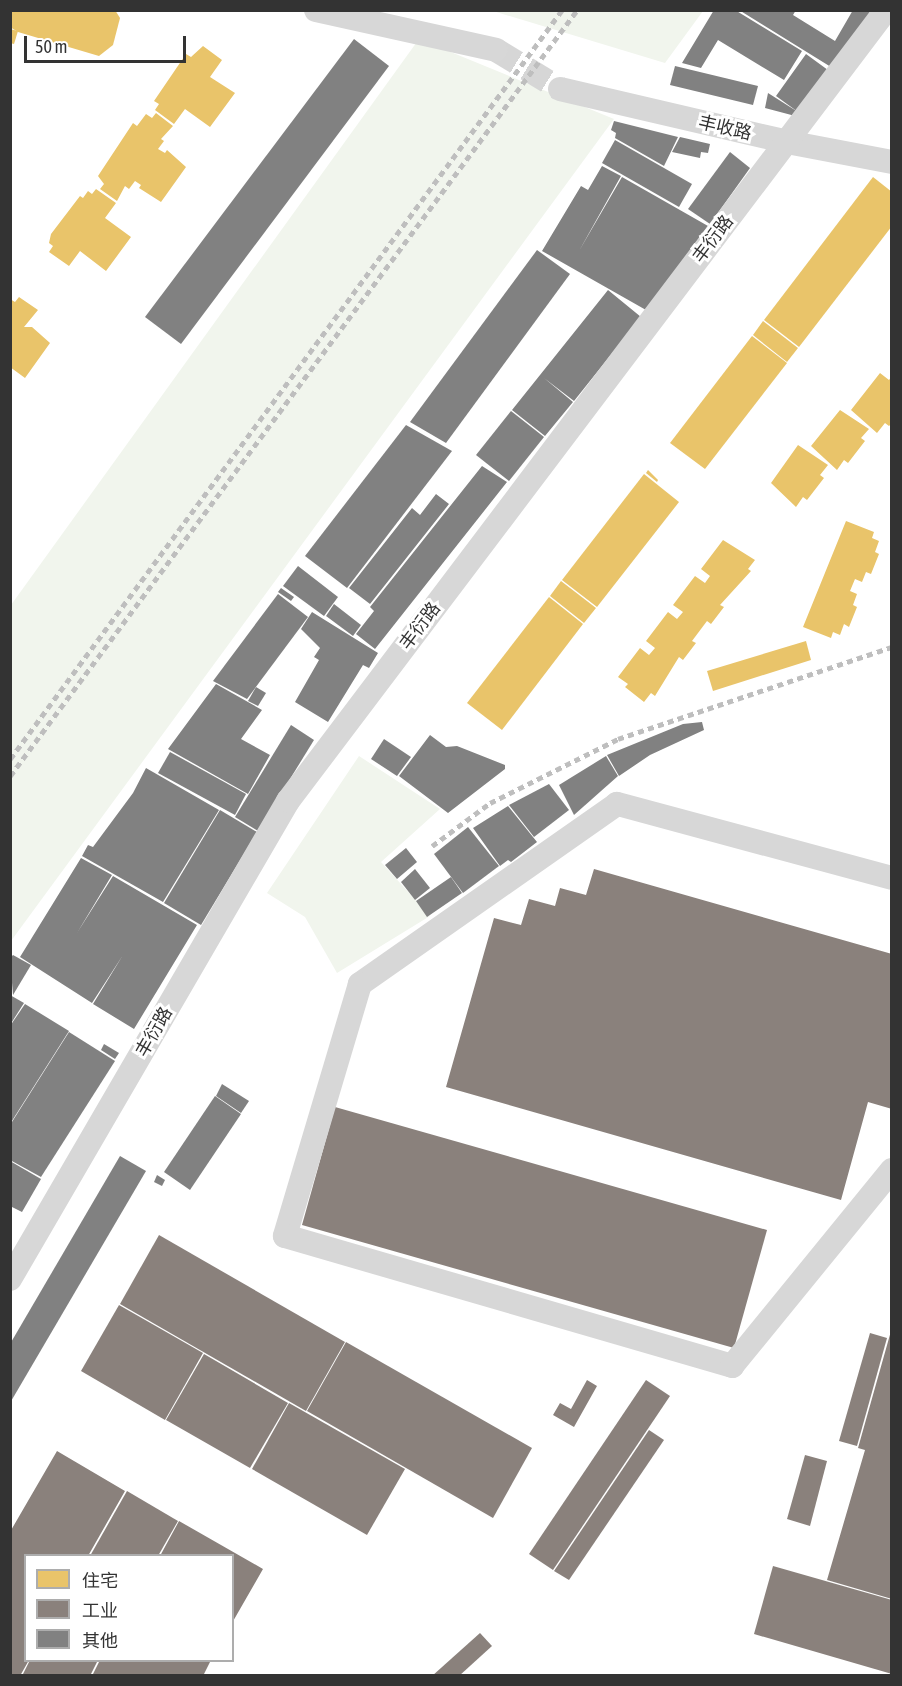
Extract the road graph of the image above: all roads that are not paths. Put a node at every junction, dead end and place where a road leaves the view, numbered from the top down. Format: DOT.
graph roads {
  1 [pos="316,10"];
  2 [pos="886,10"];
  3 [pos="496,50"];
  4 [pos="560,89"];
  5 [pos="787,142"];
  6 [pos="891,162"];
  7 [pos="891,879"];
  8 [pos="891,1170"];
  9 [pos="10,1280"];
  1 -- 3 [label="street"];
  2 -- 5 [label="street, 丰衍路"];
  4 -- 5 [label="street, 丰收路"];
  5 -- 6 [label="street, 丰收路"];
  5 -- 9 [label="street, 丰衍路"];
  7 -- 8 [label="street"];
}
